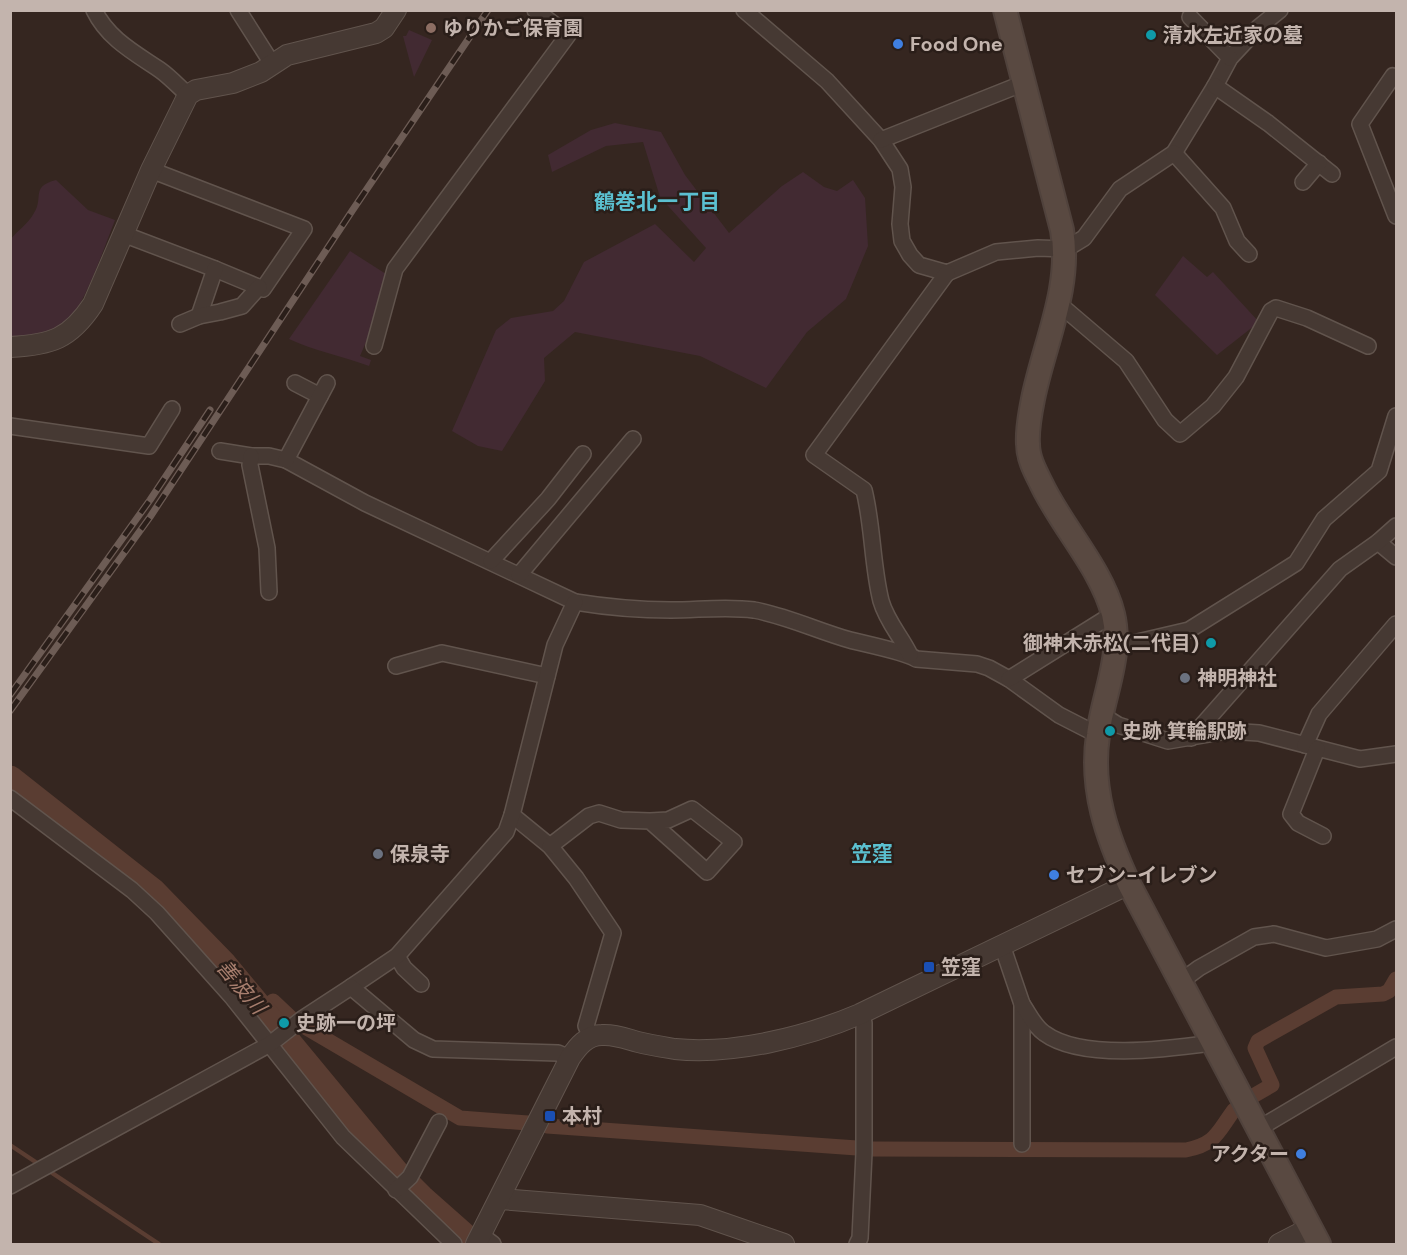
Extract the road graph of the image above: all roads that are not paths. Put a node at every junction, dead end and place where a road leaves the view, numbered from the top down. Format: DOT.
graph roads {
  1 [pos="94,10"];
  2 [pos="238,10"];
  3 [pos="396,10"];
  4 [pos="536,10"];
  5 [pos="744,10"];
  6 [pos="1005,10"];
  7 [pos="1280,10"];
  8 [pos="1190,17"];
  9 [pos="1230,58"];
  10 [pos="273,65"];
  11 [pos="1396,77"];
  12 [pos="1024,84"];
  13 [pos="1215,86"];
  14 [pos="188,95"];
  15 [pos="881,140"];
  16 [pos="1174,153"];
  17 [pos="1319,163"];
  18 [pos="151,170"];
  19 [pos="1332,174"];
  20 [pos="1304,182"];
  21 [pos="1396,216"];
  22 [pos="123,234"];
  23 [pos="1066,249"];
  24 [pos="1249,254"];
  25 [pos="215,269"];
  26 [pos="947,273"];
  27 [pos="259,287"];
  28 [pos="1058,303"];
  29 [pos="199,316"];
  30 [pos="180,324"];
  31 [pos="374,346"];
  32 [pos="1368,346"];
  33 [pos="10,347"];
  34 [pos="295,383"];
  35 [pos="172,409"];
  36 [pos="1395,424"];
  37 [pos="10,426"];
  38 [pos="633,439"];
  39 [pos="220,451"];
  40 [pos="584,454"];
  41 [pos="251,456"];
  42 [pos="286,460"];
  43 [pos="1396,526"];
  44 [pos="1378,542"];
  45 [pos="1396,557"];
  46 [pos="491,561"];
  47 [pos="519,575"];
  48 [pos="269,592"];
  49 [pos="575,602"];
  50 [pos="1113,614"];
  51 [pos="1396,624"];
  52 [pos="1116,647"];
  53 [pos="910,655"];
  54 [pos="396,666"];
  55 [pos="547,676"];
  56 [pos="1009,679"];
  57 [pos="1100,725"];
  58 [pos="1191,738"];
  59 [pos="1311,747"];
  60 [pos="1396,754"];
  61 [pos="10,798"];
  62 [pos="512,816"];
  63 [pos="650,821"];
  64 [pos="1323,836"];
  65 [pos="550,846"];
  66 [pos="1129,884"];
  67 [pos="1396,928"];
  68 [pos="1002,945"];
  69 [pos="397,956"];
  70 [pos="1180,982"];
  71 [pos="421,984"];
  72 [pos="351,987"];
  73 [pos="1022,1004"];
  74 [pos="860,1014"];
  75 [pos="591,1037"];
  76 [pos="272,1042"];
  77 [pos="1212,1043"];
  78 [pos="1396,1047"];
  79 [pos="570,1058"];
  80 [pos="439,1122"];
  81 [pos="1258,1129"];
  82 [pos="1022,1144"];
  83 [pos="10,1186"];
  84 [pos="396,1190"];
  85 [pos="500,1199"];
  86 [pos="1314,1236"];
  87 [pos="482,1240"];
  88 [pos="454,1245"];
  89 [pos="784,1245"];
  90 [pos="857,1245"];
  91 [pos="1279,1245"];
  1 -- 14 [label="street"];
  2 -- 10 [label="street"];
  3 -- 10 [label="street"];
  4 -- 31 [label="street"];
  5 -- 15 [label="street"];
  6 -- 12 [label="main road"];
  7 -- 9 [label="street"];
  8 -- 9 [label="street"];
  9 -- 13 [label="street"];
  10 -- 14 [label="street"];
  11 -- 21 [label="street"];
  12 -- 15 [label="street"];
  12 -- 23 [label="main road"];
  13 -- 16 [label="street"];
  13 -- 17 [label="street"];
  14 -- 18 [label="street"];
  15 -- 26 [label="street"];
  16 -- 23 [label="street"];
  16 -- 24 [label="street"];
  17 -- 19 [label="street"];
  17 -- 20 [label="street"];
  18 -- 22 [label="street"];
  18 -- 27 [label="street"];
  22 -- 25 [label="street"];
  22 -- 33 [label="street"];
  23 -- 26 [label="street"];
  23 -- 28 [label="main road"];
  25 -- 27 [label="street"];
  25 -- 29 [label="street"];
  26 -- 53 [label="street"];
  27 -- 29 [label="street"];
  28 -- 32 [label="street"];
  28 -- 50 [label="main road"];
  29 -- 30 [label="street"];
  34 -- 42 [label="street"];
  35 -- 37 [label="street"];
  36 -- 52 [label="street"];
  38 -- 47 [label="street"];
  39 -- 41 [label="street"];
  40 -- 46 [label="street"];
  41 -- 42 [label="street"];
  41 -- 48 [label="street"];
  42 -- 46 [label="street"];
  43 -- 44 [label="street"];
  44 -- 45 [label="street"];
  44 -- 58 [label="street"];
  46 -- 47 [label="street"];
  47 -- 49 [label="street"];
  49 -- 53 [label="street"];
  49 -- 55 [label="street"];
  50 -- 52 [label="main road"];
  50 -- 56 [label="street"];
  51 -- 59 [label="street"];
  52 -- 57 [label="main road"];
  53 -- 56 [label="street"];
  54 -- 55 [label="street"];
  55 -- 62 [label="street"];
  56 -- 57 [label="street"];
  57 -- 58 [label="street"];
  57 -- 66 [label="main road"];
  58 -- 59 [label="street"];
  59 -- 60 [label="street"];
  59 -- 64 [label="street"];
  61 -- 76 [label="street"];
  62 -- 65 [label="street"];
  62 -- 69 [label="street"];
  63 -- 63 [label="street"];
  63 -- 65 [label="street"];
  65 -- 75 [label="street"];
  66 -- 68 [label="street"];
  66 -- 70 [label="main road"];
  67 -- 70 [label="street"];
  68 -- 73 [label="street"];
  68 -- 74 [label="street"];
  69 -- 71 [label="street"];
  69 -- 72 [label="street"];
  70 -- 77 [label="main road"];
  72 -- 76 [label="street"];
  72 -- 79 [label="street"];
  73 -- 77 [label="street"];
  73 -- 82 [label="street"];
  74 -- 75 [label="street"];
  74 -- 90 [label="street"];
  75 -- 79 [label="street"];
  76 -- 83 [label="street"];
  76 -- 84 [label="street"];
  77 -- 81 [label="main road"];
  78 -- 81 [label="street"];
  79 -- 85 [label="street"];
  80 -- 84 [label="street"];
  81 -- 86 [label="main road"];
  84 -- 88 [label="street"];
  85 -- 87 [label="street"];
  85 -- 89 [label="street"];
  86 -- 91 [label="street"];
}
